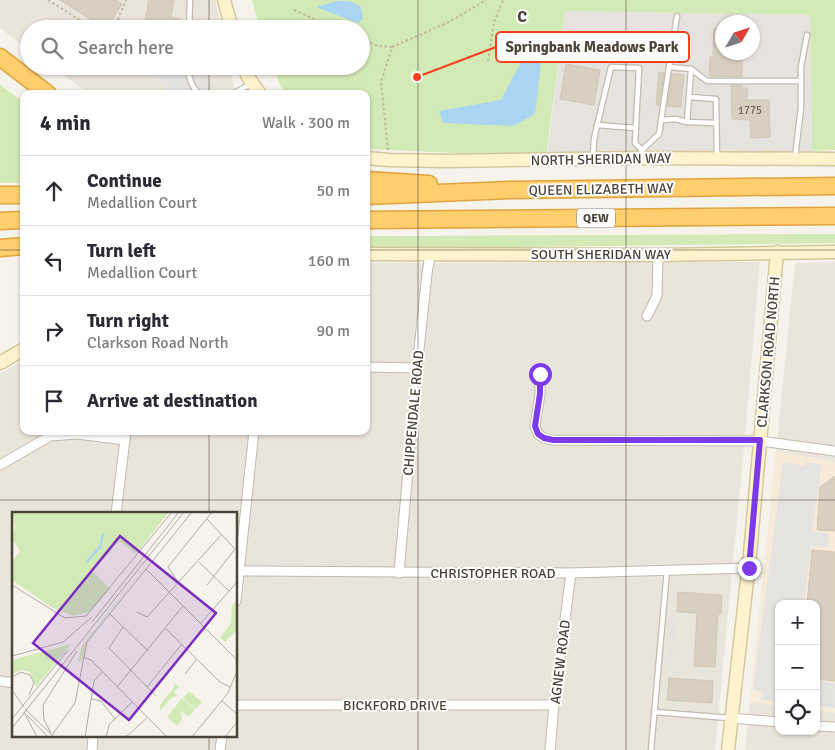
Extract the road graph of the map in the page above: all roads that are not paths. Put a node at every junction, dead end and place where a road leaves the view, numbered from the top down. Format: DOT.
graph roads {
  1 [pos="190,0"];
  2 [pos="224,0"];
  3 [pos="677,16"];
  4 [pos="189,20"];
  5 [pos="230,20"];
  6 [pos="807,35"];
  7 [pos="0,56"];
  8 [pos="669,67"];
  9 [pos="691,70"];
  10 [pos="20,72"];
  11 [pos="24,75"];
  12 [pos="189,75"];
  13 [pos="247,75"];
  14 [pos="801,81"];
  15 [pos="256,89"];
  16 [pos="43,90"];
  17 [pos="196,90"];
  18 [pos="689,97"];
  19 [pos="662,120"];
  20 [pos="688,122"];
  21 [pos="716,122"];
  22 [pos="598,124"];
  23 [pos="636,128"];
  24 [pos="642,154"];
  25 [pos="370,158"];
  26 [pos="717,158"];
  27 [pos="795,158"];
  28 [pos="835,158"];
  29 [pos="593,159"];
  30 [pos="370,180"];
  31 [pos="835,186"];
  32 [pos="509,190"];
  33 [pos="0,195"];
  34 [pos="20,195"];
  35 [pos="370,196"];
  36 [pos="835,216"];
  37 [pos="20,220"];
  38 [pos="370,220"];
  39 [pos="0,221"];
  40 [pos="20,246"];
  41 [pos="0,248"];
  42 [pos="777,252"];
  43 [pos="835,252"];
  44 [pos="370,254"];
  45 [pos="430,254"];
  46 [pos="658,255"];
  47 [pos="647,316"];
  48 [pos="20,350"];
  49 [pos="0,362"];
  50 [pos="370,367"];
  51 [pos="417,368"];
  52 [pos="540,374"];
  53 [pos="64,435"];
  54 [pos="101,435"];
  55 [pos="254,435"];
  56 [pos="125,436"];
  57 [pos="760,440"];
  58 [pos="835,451"];
  59 [pos="0,465"];
  60 [pos="116,512"];
  61 [pos="749,568"];
  62 [pos="667,570"];
  63 [pos="238,571"];
  64 [pos="399,573"];
  65 [pos="571,573"];
  66 [pos="554,704"];
  67 [pos="238,705"];
  68 [pos="654,712"];
  69 [pos="731,718"];
  70 [pos="775,722"];
  71 [pos="820,726"];
  72 [pos="835,727"];
  73 [pos="550,750"];
  74 [pos="651,750"];
  75 [pos="728,750"];
  1 -- 4 [label="lane"];
  2 -- 5 [label="street"];
  3 -- 8 [label="lane"];
  6 -- 14 [label="lane"];
  7 -- 10 [label="highway"];
  8 -- 9 [label="lane"];
  8 -- 19 [label="lane"];
  9 -- 14 [label="lane"];
  9 -- 18 [label="lane"];
  11 -- 16 [label="highway"];
  12 -- 17 [label="lane"];
  13 -- 15 [label="street"];
  14 -- 27 [label="lane"];
  18 -- 20 [label="lane"];
  18 -- 21 [label="lane"];
  19 -- 20 [label="lane"];
  19 -- 24 [label="lane"];
  20 -- 21 [label="lane"];
  21 -- 26 [label="lane"];
  22 -- 23 [label="lane"];
  22 -- 23 [label="lane"];
  22 -- 29 [label="lane"];
  23 -- 24 [label="lane"];
  24 -- 26 [label="street, NORTH SHERIDAN WAY"];
  24 -- 29 [label="street, NORTH SHERIDAN WAY"];
  25 -- 29 [label="street, NORTH SHERIDAN WAY"];
  26 -- 27 [label="street, NORTH SHERIDAN WAY"];
  27 -- 28 [label="street, NORTH SHERIDAN WAY"];
  30 -- 32 [label="highway"];
  31 -- 32 [label="highway, QUEEN ELIZABETH WAY / QEW"];
  32 -- 35 [label="highway, QUEEN ELIZABETH WAY / QEW"];
  33 -- 34 [label="highway"];
  36 -- 38 [label="highway, QUEEN ELIZABETH WAY / QEW"];
  37 -- 39 [label="highway"];
  40 -- 41 [label="highway"];
  42 -- 43 [label="street, SOUTH SHERIDAN WAY"];
  42 -- 46 [label="street, SOUTH SHERIDAN WAY"];
  42 -- 57 [label="street, CLARKSON ROAD NORTH"];
  44 -- 45 [label="street, SOUTH SHERIDAN WAY"];
  45 -- 46 [label="street, SOUTH SHERIDAN WAY"];
  45 -- 51 [label="street, CHIPPENDALE ROAD"];
  46 -- 47 [label="street"];
  48 -- 49 [label="street"];
  50 -- 51 [label="street"];
  51 -- 64 [label="street, CHIPPENDALE ROAD"];
  52 -- 57 [label="street"];
  53 -- 59 [label="street"];
  54 -- 56 [label="street"];
  55 -- 63 [label="street"];
  56 -- 60 [label="street"];
  57 -- 58 [label="street"];
  57 -- 61 [label="street, CLARKSON ROAD NORTH"];
  61 -- 62 [label="street, CHRISTOPHER ROAD"];
  61 -- 69 [label="street, CLARKSON ROAD NORTH"];
  62 -- 65 [label="street, CHRISTOPHER ROAD"];
  62 -- 68 [label="lane"];
  63 -- 64 [label="street, CHRISTOPHER ROAD"];
  64 -- 65 [label="street, CHRISTOPHER ROAD"];
  65 -- 66 [label="street, AGNEW ROAD"];
  66 -- 67 [label="street, BICKFORD DRIVE"];
  66 -- 73 [label="street, AGNEW ROAD"];
  68 -- 69 [label="lane"];
  68 -- 74 [label="lane"];
  69 -- 70 [label="street"];
  69 -- 75 [label="street, CLARKSON ROAD NORTH"];
  71 -- 72 [label="street"];
}
